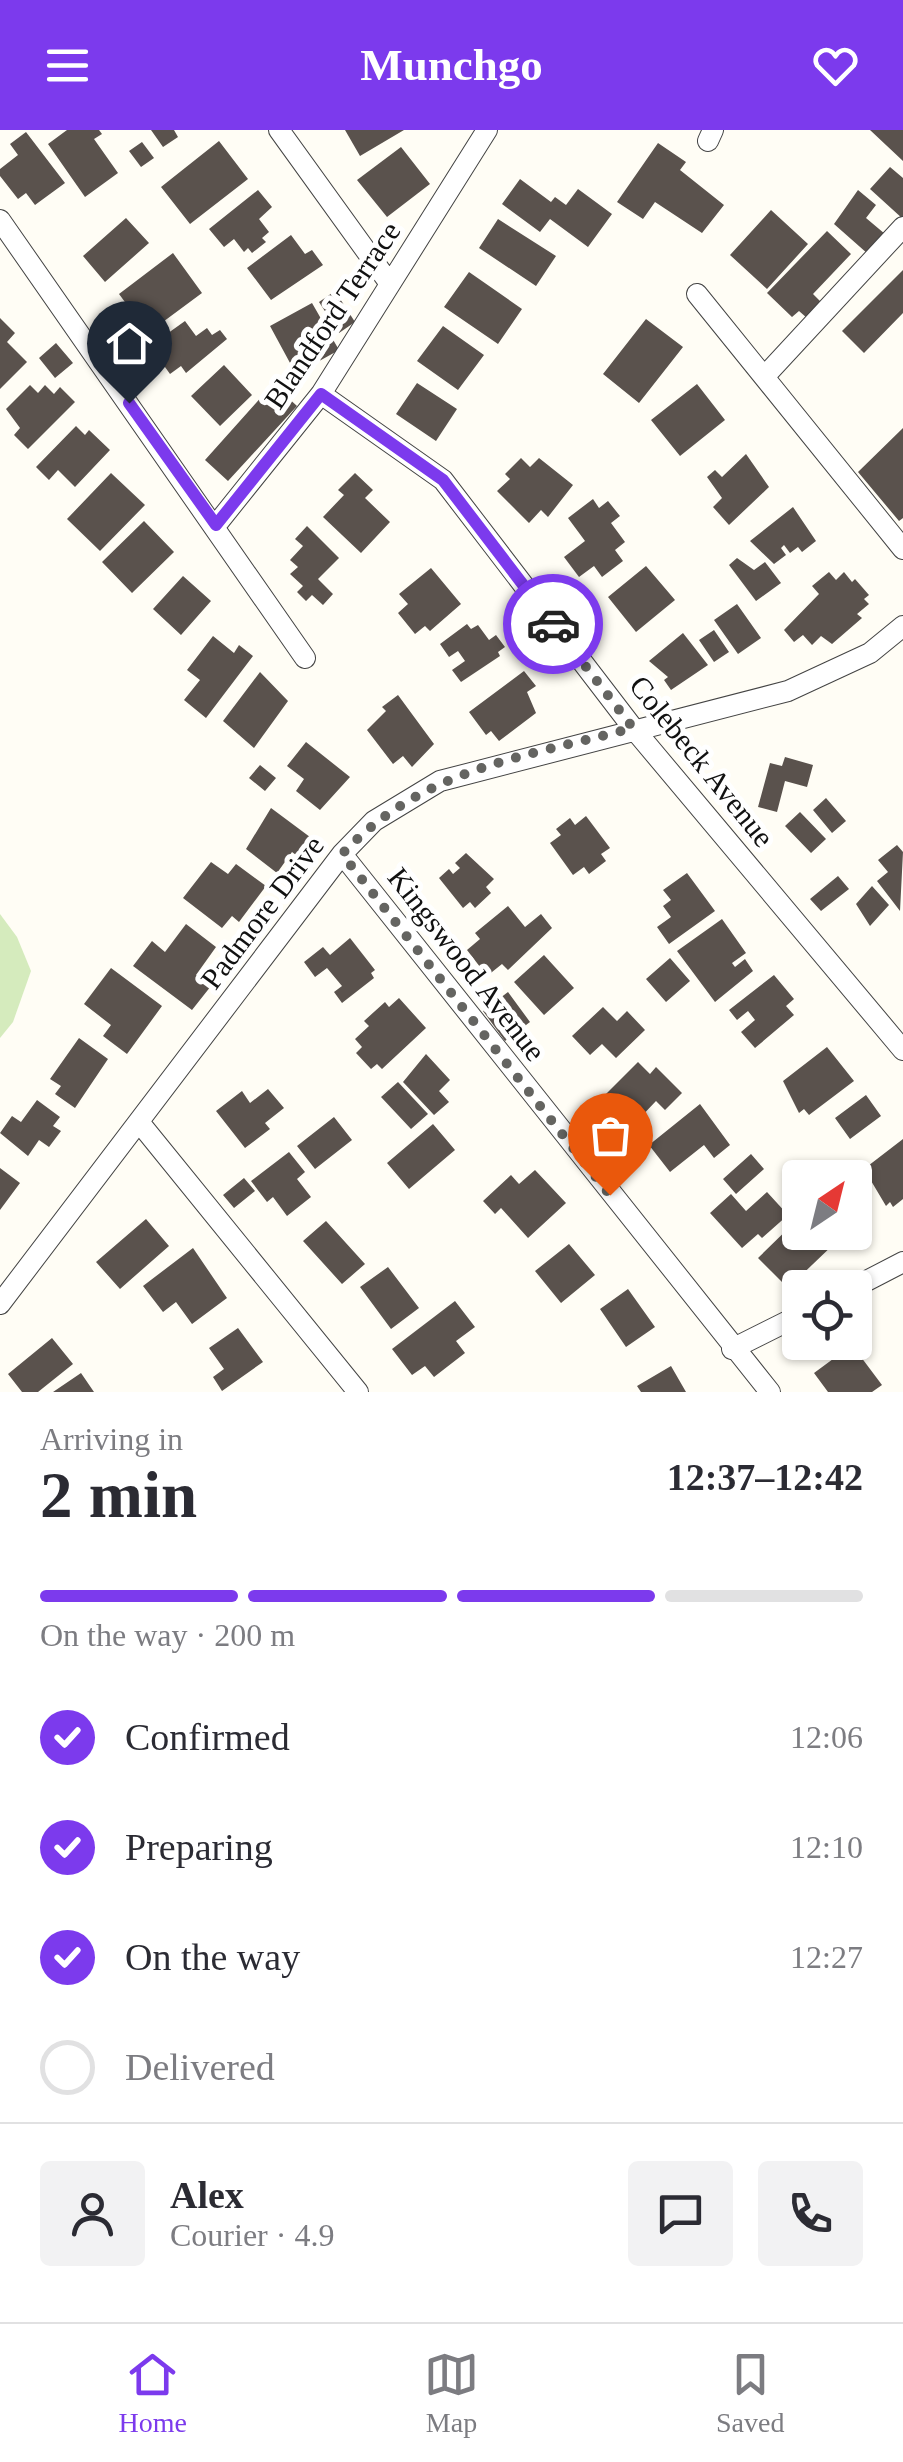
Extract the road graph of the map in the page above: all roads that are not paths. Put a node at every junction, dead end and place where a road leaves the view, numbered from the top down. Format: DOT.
graph roads {
  1 [pos="279,130"];
  2 [pos="487,130"];
  3 [pos="0,220"];
  4 [pos="903,228"];
  5 [pos="390,284"];
  6 [pos="697,294"];
  7 [pos="764,377"];
  8 [pos="321,394"];
  9 [pos="216,525"];
  10 [pos="903,549"];
  11 [pos="903,626"];
  12 [pos="305,658"];
  13 [pos="633,728"];
  14 [pos="342,854"];
  15 [pos="903,1050"];
  16 [pos="139,1122"];
  17 [pos="903,1262"];
  18 [pos="872,1278"];
  19 [pos="0,1304"];
  20 [pos="782,1324"];
  21 [pos="732,1350"];
  22 [pos="358,1392"];
  23 [pos="770,1392"];
  1 -- 5 [label="street"];
  2 -- 5 [label="street, Blandford Terrace"];
  3 -- 9 [label="street"];
  4 -- 7 [label="street"];
  5 -- 8 [label="street, Blandford Terrace"];
  6 -- 7 [label="street"];
  7 -- 10 [label="street"];
  8 -- 9 [label="street, Blandford Terrace"];
  8 -- 13 [label="street, Colebeck Avenue"];
  9 -- 12 [label="street"];
  11 -- 13 [label="street, Padmore Drive"];
  13 -- 14 [label="street, Padmore Drive"];
  13 -- 15 [label="street, Colebeck Avenue"];
  14 -- 16 [label="street, Padmore Drive"];
  14 -- 21 [label="street, Kingswood Avenue"];
  16 -- 19 [label="street, Padmore Drive"];
  16 -- 22 [label="street"];
  17 -- 18 [label="street"];
  20 -- 21 [label="street"];
  21 -- 23 [label="street, Kingswood Avenue"];
}
